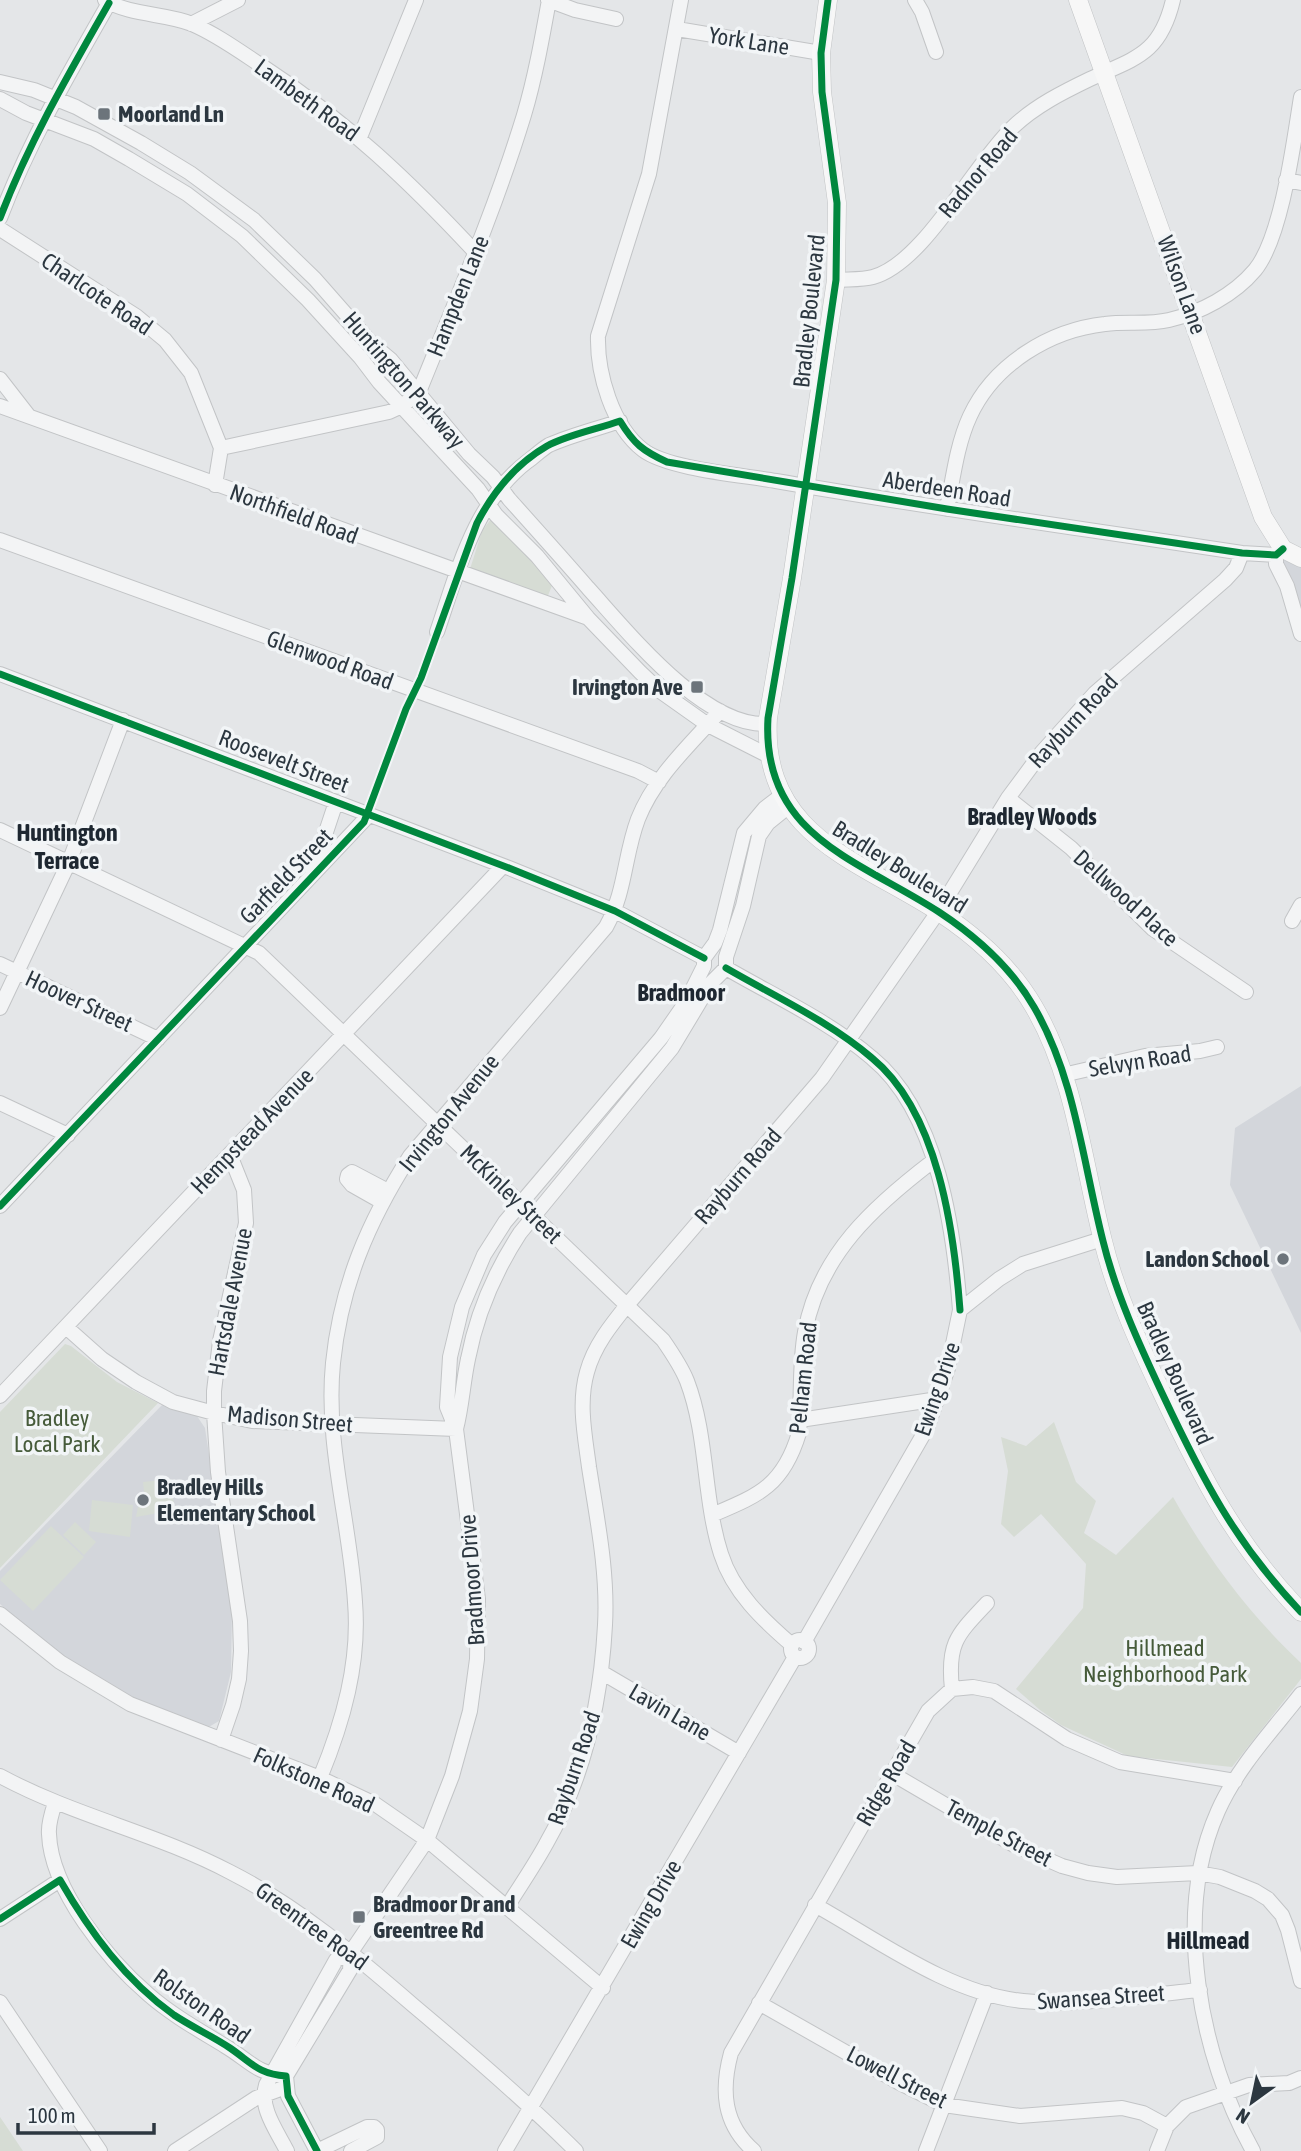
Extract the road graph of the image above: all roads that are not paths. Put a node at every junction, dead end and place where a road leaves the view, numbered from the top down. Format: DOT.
graph roads {
  1 [pos="238,0"];
  2 [pos="416,0"];
  3 [pos="549,0"];
  4 [pos="681,0"];
  5 [pos="828,0"];
  6 [pos="915,0"];
  7 [pos="1078,0"];
  8 [pos="1173,0"];
  9 [pos="107,1"];
  10 [pos="616,19"];
  11 [pos="191,24"];
  12 [pos="677,29"];
  13 [pos="936,52"];
  14 [pos="821,53"];
  15 [pos="1105,74"];
  16 [pos="0,82"];
  17 [pos="1301,97"];
  18 [pos="0,99"];
  19 [pos="55,99"];
  20 [pos="44,120"];
  21 [pos="360,137"];
  22 [pos="1294,182"];
  23 [pos="0,218"];
  24 [pos="0,229"];
  25 [pos="477,254"];
  26 [pos="836,280"];
  27 [pos="1192,312"];
  28 [pos="0,379"];
  29 [pos="419,391"];
  30 [pos="0,406"];
  31 [pos="402,406"];
  32 [pos="27,415"];
  33 [pos="620,421"];
  34 [pos="222,448"];
  35 [pos="215,485"];
  36 [pos="806,486"];
  37 [pos="500,487"];
  38 [pos="488,503"];
  39 [pos="947,509"];
  40 [pos="0,540"];
  41 [pos="1280,552"];
  42 [pos="1241,553"];
  43 [pos="1301,558"];
  44 [pos="458,573"];
  45 [pos="603,604"];
  46 [pos="588,618"];
  47 [pos="437,632"];
  48 [pos="1301,634"];
  49 [pos="0,674"];
  50 [pos="720,711"];
  51 [pos="123,720"];
  52 [pos="708,725"];
  53 [pos="768,729"];
  54 [pos="736,738"];
  55 [pos="771,757"];
  56 [pos="659,782"];
  57 [pos="1008,798"];
  58 [pos="786,801"];
  59 [pos="336,802"];
  60 [pos="369,815"];
  61 [pos="0,830"];
  62 [pos="69,862"];
  63 [pos="503,866"];
  64 [pos="311,878"];
  65 [pos="1301,905"];
  66 [pos="615,911"];
  67 [pos="938,912"];
  68 [pos="1292,921"];
  69 [pos="246,946"];
  70 [pos="705,959"];
  71 [pos="0,964"];
  72 [pos="723,966"];
  73 [pos="17,972"];
  74 [pos="1247,992"];
  75 [pos="0,1008"];
  76 [pos="344,1034"];
  77 [pos="158,1039"];
  78 [pos="849,1042"];
  79 [pos="1217,1047"];
  80 [pos="1063,1075"];
  81 [pos="0,1103"];
  82 [pos="438,1123"];
  83 [pos="68,1135"];
  84 [pos="230,1155"];
  85 [pos="933,1161"];
  86 [pos="521,1204"];
  87 [pos="0,1206"];
  88 [pos="534,1216"];
  89 [pos="1102,1239"];
  90 [pos="628,1304"];
  91 [pos="960,1310"];
  92 [pos="66,1327"];
  93 [pos="0,1396"];
  94 [pos="938,1399"];
  95 [pos="214,1413"];
  96 [pos="800,1420"];
  97 [pos="332,1424"];
  98 [pos="456,1429"];
  99 [pos="712,1515"];
  100 [pos="987,1603"];
  101 [pos="1301,1612"];
  102 [pos="0,1614"];
  103 [pos="797,1648"];
  104 [pos="601,1672"];
  105 [pos="952,1689"];
  106 [pos="1301,1694"];
  107 [pos="221,1740"];
  108 [pos="739,1753"];
  109 [pos="891,1773"];
  110 [pos="0,1776"];
  111 [pos="320,1778"];
  112 [pos="1235,1780"];
  113 [pos="55,1803"];
  114 [pos="427,1840"];
  115 [pos="1198,1873"];
  116 [pos="60,1880"];
  117 [pos="816,1905"];
  118 [pos="507,1907"];
  119 [pos="0,1919"];
  120 [pos="351,1952"];
  121 [pos="1301,1982"];
  122 [pos="603,1987"];
  123 [pos="1199,1990"];
  124 [pos="986,1993"];
  125 [pos="0,2002"];
  126 [pos="759,2003"];
  127 [pos="270,2075"];
  128 [pos="1301,2078"];
  129 [pos="286,2082"];
  130 [pos="1226,2092"];
  131 [pos="263,2095"];
  132 [pos="944,2105"];
  133 [pos="532,2107"];
  134 [pos="1167,2126"];
  135 [pos="100,2151"];
  136 [pos="175,2151"];
  137 [pos="287,2151"];
  138 [pos="317,2151"];
  139 [pos="351,2151"];
  140 [pos="505,2151"];
  141 [pos="576,2151"];
  142 [pos="754,2151"];
  143 [pos="926,2151"];
  144 [pos="1157,2151"];
  145 [pos="1254,2151"];
  1 -- 11 [label="street"];
  2 -- 21 [label="street"];
  3 -- 10 [label="street"];
  3 -- 25 [label="street, Hampden Lane"];
  4 -- 12 [label="street, Aberdeen Road"];
  5 -- 14 [label="main road, Bradley Boulevard"];
  6 -- 13 [label="street"];
  7 -- 15 [label="main road, Wilson Lane"];
  8 -- 15 [label="street, Radnor Road"];
  9 -- 11 [label="street, Lambeth Road"];
  9 -- 19 [label="street"];
  11 -- 21 [label="street, Lambeth Road"];
  12 -- 14 [label="street, York Lane"];
  12 -- 33 [label="street, Aberdeen Road"];
  14 -- 26 [label="main road, Bradley Boulevard"];
  15 -- 26 [label="street, Radnor Road"];
  15 -- 27 [label="main road, Wilson Lane"];
  16 -- 19 [label="street, Huntington Parkway"];
  17 -- 22 [label="street"];
  18 -- 20 [label="street, Huntington Parkway"];
  19 -- 20 [label="street"];
  19 -- 29 [label="street, Huntington Parkway"];
  20 -- 23 [label="street"];
  20 -- 31 [label="street, Huntington Parkway"];
  21 -- 25 [label="street, Lambeth Road"];
  22 -- 27 [label="street"];
  24 -- 34 [label="street, Charlcote Road"];
  25 -- 29 [label="street, Hampden Lane"];
  26 -- 36 [label="main road, Bradley Boulevard"];
  27 -- 39 [label="street"];
  27 -- 41 [label="main road, Wilson Lane"];
  28 -- 32 [label="street"];
  29 -- 31 [label="street, Hampden Lane"];
  29 -- 37 [label="street, Huntington Parkway"];
  30 -- 32 [label="street, Northfield Road"];
  31 -- 34 [label="street, Hampden Lane"];
  31 -- 38 [label="street, Huntington Parkway"];
  32 -- 35 [label="street, Northfield Road"];
  33 -- 36 [label="street, Aberdeen Road"];
  33 -- 37 [label="street"];
  34 -- 35 [label="street"];
  35 -- 44 [label="street, Northfield Road"];
  36 -- 39 [label="street, Aberdeen Road"];
  36 -- 53 [label="main road, Bradley Boulevard"];
  37 -- 38 [label="street"];
  37 -- 45 [label="street, Huntington Parkway"];
  38 -- 44 [label="street"];
  38 -- 46 [label="street, Huntington Parkway"];
  39 -- 42 [label="street, Aberdeen Road"];
  40 -- 56 [label="street, Glenwood Road"];
  41 -- 42 [label="street, Aberdeen Road"];
  41 -- 43 [label="main road"];
  41 -- 48 [label="street"];
  42 -- 57 [label="street, Rayburn Road"];
  44 -- 46 [label="street, Northfield Road"];
  44 -- 47 [label="street"];
  45 -- 46 [label="street"];
  45 -- 50 [label="street, Huntington Parkway"];
  46 -- 52 [label="street, Huntington Parkway"];
  49 -- 51 [label="street, Roosevelt Street"];
  50 -- 52 [label="street, Irvington Avenue"];
  50 -- 53 [label="street, Huntington Parkway"];
  51 -- 59 [label="street, Roosevelt Street"];
  51 -- 62 [label="street"];
  52 -- 54 [label="street, Huntington Parkway"];
  52 -- 56 [label="street, Irvington Avenue"];
  53 -- 54 [label="street"];
  53 -- 55 [label="main road, Bradley Boulevard"];
  54 -- 55 [label="street, Huntington Parkway"];
  55 -- 58 [label="main road, Bradley Boulevard"];
  56 -- 66 [label="street, Irvington Avenue"];
  57 -- 67 [label="street, Rayburn Road"];
  57 -- 74 [label="street, Dellwood Place"];
  58 -- 67 [label="main road, Bradley Boulevard"];
  58 -- 70 [label="street, Bradmoor Drive"];
  58 -- 72 [label="street, Bradmoor Drive"];
  59 -- 60 [label="street, Roosevelt Street"];
  59 -- 64 [label="street, Garfield Street"];
  60 -- 63 [label="street, Roosevelt Street"];
  60 -- 64 [label="street, Garfield Street"];
  61 -- 62 [label="street, McKinley Street"];
  62 -- 69 [label="street, McKinley Street"];
  62 -- 73 [label="street"];
  63 -- 66 [label="street, Roosevelt Street"];
  63 -- 76 [label="street, Hempstead Avenue"];
  64 -- 69 [label="street, Garfield Street"];
  65 -- 68 [label="street"];
  66 -- 70 [label="street, Roosevelt Street"];
  66 -- 82 [label="street, Irvington Avenue"];
  67 -- 78 [label="street, Rayburn Road"];
  67 -- 80 [label="main road, Bradley Boulevard"];
  69 -- 76 [label="street, McKinley Street"];
  69 -- 77 [label="street, Garfield Street"];
  70 -- 72 [label="street"];
  70 -- 72 [label="street"];
  70 -- 86 [label="street, Bradmoor Drive"];
  71 -- 73 [label="street, Hoover Street"];
  72 -- 78 [label="street"];
  72 -- 88 [label="street, Bradmoor Drive"];
  73 -- 75 [label="street"];
  73 -- 77 [label="street, Hoover Street"];
  76 -- 82 [label="street, McKinley Street"];
  76 -- 84 [label="street, Hempstead Avenue"];
  77 -- 83 [label="street, Garfield Street"];
  78 -- 85 [label="street"];
  78 -- 90 [label="street, Rayburn Road"];
  79 -- 80 [label="street, Selvyn Road"];
  80 -- 89 [label="main road, Bradley Boulevard"];
  81 -- 83 [label="street"];
  82 -- 86 [label="street, McKinley Street"];
  82 -- 97 [label="street, Irvington Avenue"];
  83 -- 87 [label="street, Garfield Street"];
  84 -- 92 [label="street, Hempstead Avenue"];
  84 -- 95 [label="street, Hartsdale Avenue"];
  85 -- 91 [label="street"];
  85 -- 96 [label="street, Pelham Road"];
  86 -- 88 [label="street, McKinley Street"];
  86 -- 98 [label="street, Bradmoor Drive"];
  88 -- 90 [label="street, McKinley Street"];
  88 -- 98 [label="street, Bradmoor Drive"];
  89 -- 91 [label="street, Ewing Drive"];
  89 -- 101 [label="main road, Bradley Boulevard"];
  90 -- 99 [label="street, McKinley Street"];
  90 -- 104 [label="street, Rayburn Road"];
  91 -- 94 [label="street, Ewing Drive"];
  92 -- 93 [label="street, Hempstead Avenue"];
  92 -- 95 [label="street, Madison Street"];
  94 -- 96 [label="street"];
  94 -- 103 [label="street, Ewing Drive"];
  95 -- 97 [label="street, Madison Street"];
  95 -- 107 [label="street, Hartsdale Avenue"];
  96 -- 99 [label="street, Pelham Road"];
  97 -- 98 [label="street, Madison Street"];
  97 -- 111 [label="street, Irvington Avenue"];
  98 -- 114 [label="street, Bradmoor Drive"];
  99 -- 103 [label="street, McKinley Street"];
  100 -- 105 [label="street"];
  102 -- 107 [label="street, Folkstone Road"];
  103 -- 108 [label="street, Ewing Drive"];
  104 -- 108 [label="street, Lavin Lane"];
  104 -- 118 [label="street, Rayburn Road"];
  105 -- 109 [label="street, Ridge Road"];
  105 -- 112 [label="street"];
  106 -- 112 [label="street"];
  107 -- 111 [label="street, Folkstone Road"];
  108 -- 122 [label="street, Ewing Drive"];
  109 -- 115 [label="street, Temple Street"];
  109 -- 117 [label="street, Ridge Road"];
  110 -- 113 [label="street, Greentree Road"];
  111 -- 114 [label="street, Folkstone Road"];
  112 -- 115 [label="street"];
  113 -- 116 [label="street, Rolston Road"];
  113 -- 120 [label="street, Greentree Road"];
  114 -- 118 [label="street, Folkstone Road"];
  114 -- 120 [label="street, Bradmoor Drive"];
  115 -- 121 [label="street, Temple Street"];
  115 -- 123 [label="street"];
  116 -- 119 [label="street"];
  116 -- 127 [label="street, Rolston Road"];
  117 -- 124 [label="street, Swansea Street"];
  117 -- 126 [label="street, Ridge Road"];
  118 -- 122 [label="street, Folkstone Road"];
  120 -- 127 [label="street, Bradmoor Drive"];
  120 -- 129 [label="street, Bradmoor Drive"];
  120 -- 133 [label="street, Greentree Road"];
  122 -- 133 [label="street, Ewing Drive"];
  123 -- 124 [label="street, Swansea Street"];
  123 -- 130 [label="street"];
  124 -- 132 [label="street"];
  125 -- 135 [label="street"];
  126 -- 132 [label="street, Lowell Street"];
  126 -- 142 [label="street, Ridge Road"];
  127 -- 129 [label="street, Rolston Road"];
  127 -- 131 [label="street, Bradmoor Drive"];
  128 -- 130 [label="street"];
  129 -- 131 [label="street"];
  129 -- 138 [label="street"];
  130 -- 134 [label="street"];
  130 -- 145 [label="street"];
  131 -- 136 [label="street"];
  131 -- 137 [label="street"];
  132 -- 134 [label="street, Lowell Street"];
  132 -- 143 [label="street"];
  133 -- 140 [label="street, Ewing Drive"];
  133 -- 141 [label="street, Greentree Road"];
  134 -- 144 [label="street"];
  138 -- 139 [label="street"];
}
